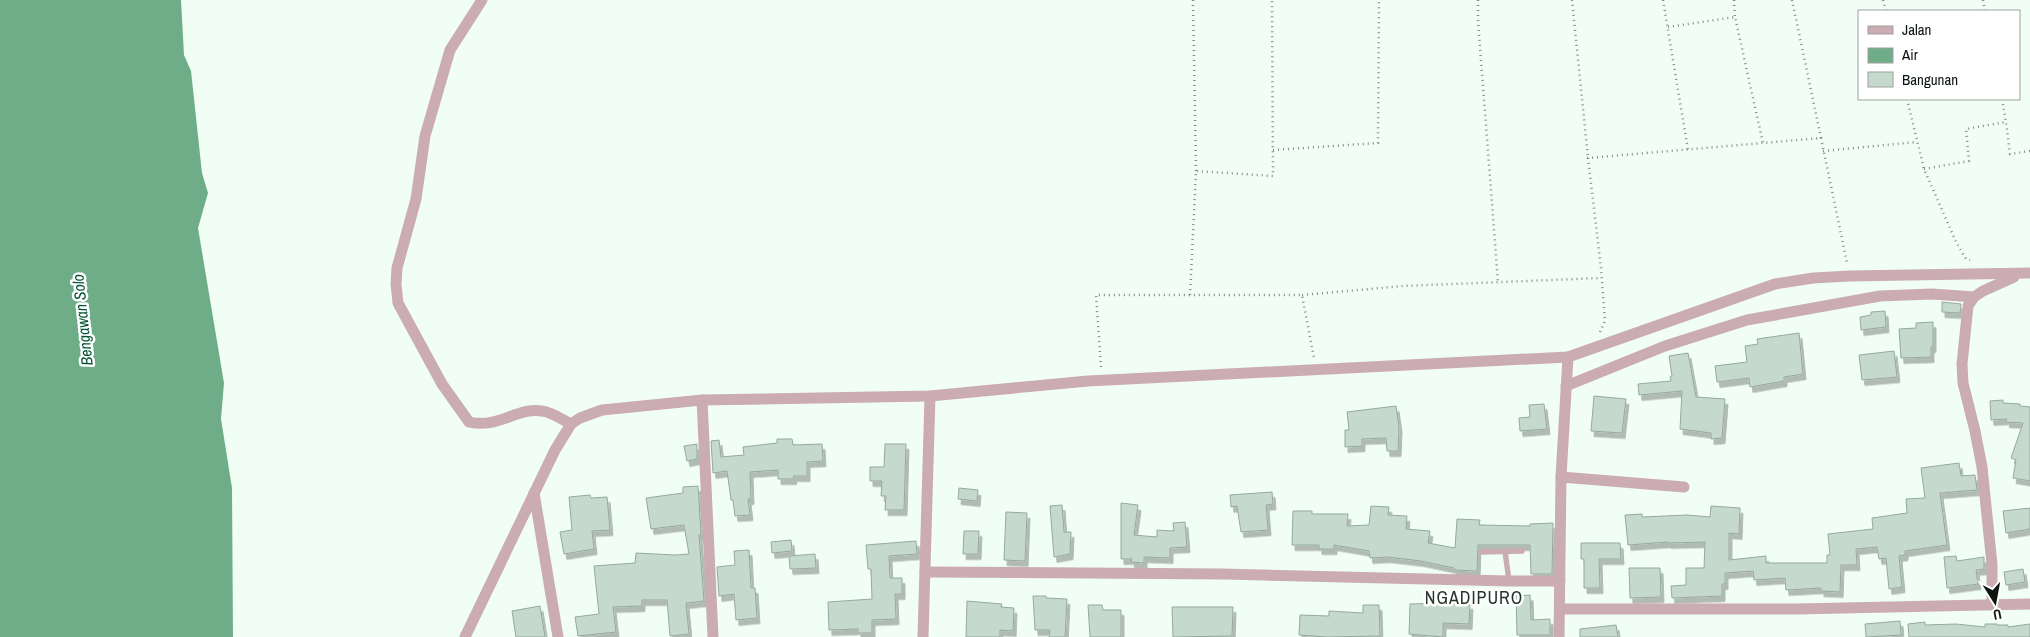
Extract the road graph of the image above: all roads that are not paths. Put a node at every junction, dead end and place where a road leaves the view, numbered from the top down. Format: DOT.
graph roads {
  1 [pos="482,0"];
  2 [pos="2025,274"];
  3 [pos="1974,297"];
  4 [pos="1568,357"];
  5 [pos="1566,386"];
  6 [pos="930,396"];
  7 [pos="702,400"];
  8 [pos="571,424"];
  9 [pos="1561,477"];
  10 [pos="1684,487"];
  11 [pos="534,493"];
  12 [pos="1505,551"];
  13 [pos="1522,551"];
  14 [pos="1481,552"];
  15 [pos="925,572"];
  16 [pos="1509,581"];
  17 [pos="1560,581"];
  18 [pos="2030,604"];
  19 [pos="1992,605"];
  20 [pos="1560,610"];
  21 [pos="465,637"];
  22 [pos="558,637"];
  23 [pos="713,637"];
  24 [pos="922,637"];
  25 [pos="1559,637"];
  1 -- 8 [label="street"];
  2 -- 3 [label="street"];
  2 -- 4 [label="street"];
  3 -- 5 [label="street"];
  3 -- 19 [label="street"];
  4 -- 5 [label="street"];
  4 -- 6 [label="street"];
  5 -- 9 [label="street"];
  6 -- 7 [label="street"];
  6 -- 15 [label="street"];
  7 -- 8 [label="street"];
  7 -- 23 [label="street"];
  8 -- 11 [label="street"];
  9 -- 10 [label="street"];
  9 -- 17 [label="street"];
  11 -- 21 [label="street"];
  11 -- 22 [label="street"];
  12 -- 13 [label="lane"];
  12 -- 14 [label="lane"];
  12 -- 16 [label="lane"];
  15 -- 16 [label="street"];
  15 -- 24 [label="street"];
  16 -- 17 [label="street"];
  17 -- 20 [label="street"];
  18 -- 19 [label="street"];
  19 -- 20 [label="street"];
  20 -- 25 [label="street"];
}
